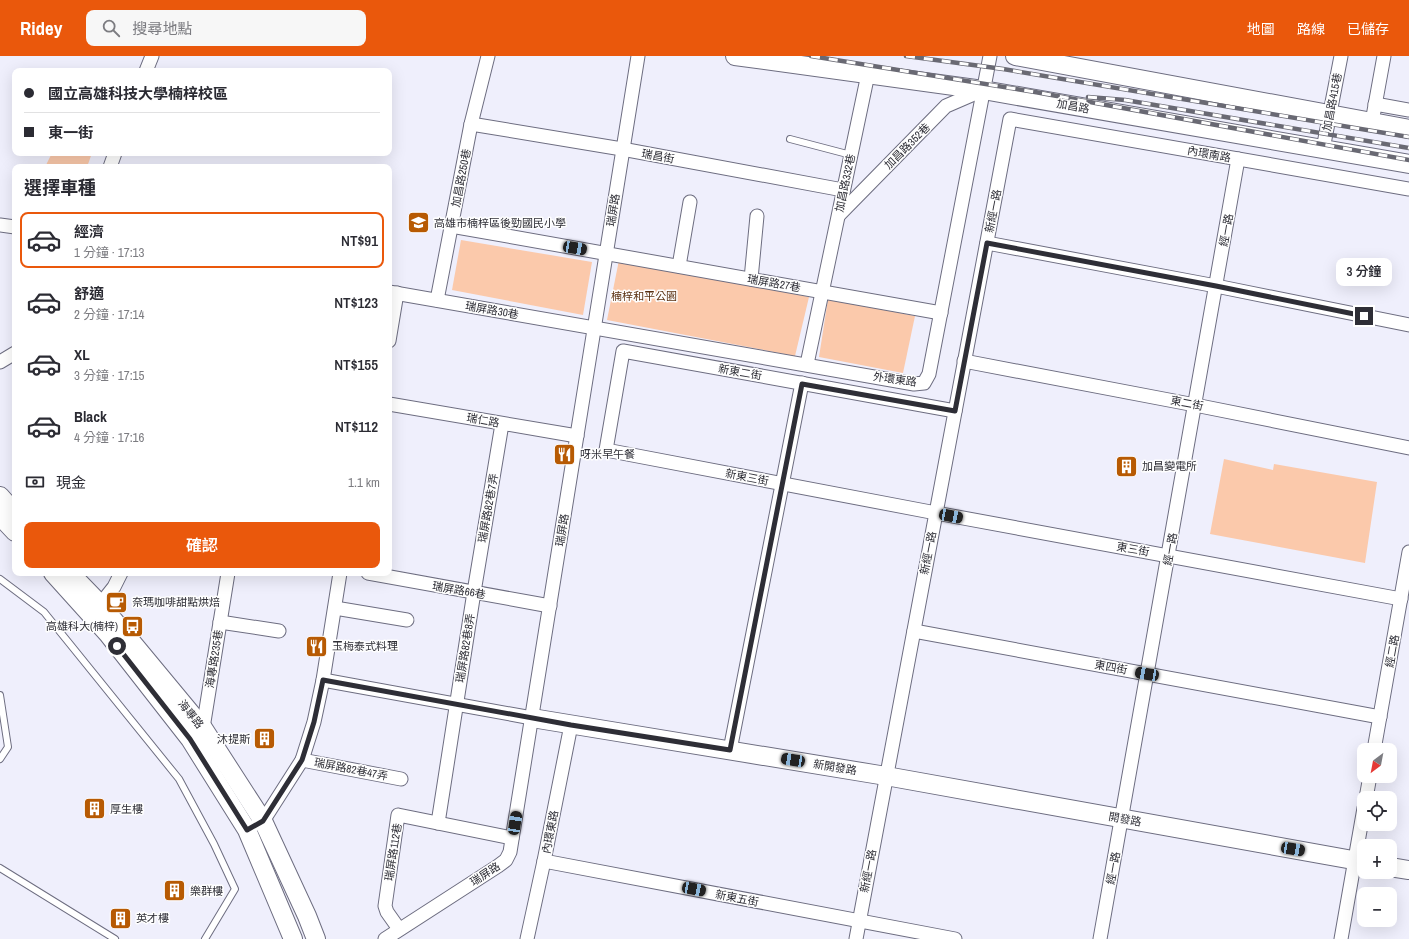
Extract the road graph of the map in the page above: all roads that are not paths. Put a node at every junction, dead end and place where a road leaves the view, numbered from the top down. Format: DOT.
graph roads {
  1 [pos="152,56"];
  2 [pos="488,56"];
  3 [pos="638,56"];
  4 [pos="735,56"];
  5 [pos="990,56"];
  6 [pos="1015,56"];
  7 [pos="1341,56"];
  8 [pos="1384,56"];
  9 [pos="147,68"];
  10 [pos="868,74"];
  11 [pos="983,90"];
  12 [pos="1375,104"];
  13 [pos="1409,110"];
  14 [pos="1329,115"];
  15 [pos="1010,119"];
  16 [pos="1372,122"];
  17 [pos="471,124"];
  18 [pos="1409,128"];
  19 [pos="790,139"];
  20 [pos="622,149"];
  21 [pos="1323,149"];
  22 [pos="852,155"];
  23 [pos="1238,159"];
  24 [pos="1409,164"];
  25 [pos="843,190"];
  26 [pos="1409,190"];
  27 [pos="690,202"];
  28 [pos="839,215"];
  29 [pos="758,216"];
  30 [pos="0,224"];
  31 [pos="12,226"];
  32 [pos="451,226"];
  33 [pos="987,243"];
  34 [pos="606,253"];
  35 [pos="679,266"];
  36 [pos="751,279"];
  37 [pos="1216,286"];
  38 [pos="393,292"];
  39 [pos="822,292"];
  40 [pos="437,300"];
  41 [pos="392,304"];
  42 [pos="941,313"];
  43 [pos="1409,325"];
  44 [pos="594,328"];
  45 [pos="12,356"];
  46 [pos="964,361"];
  47 [pos="0,362"];
  48 [pos="807,364"];
  49 [pos="802,384"];
  50 [pos="392,405"];
  51 [pos="1195,405"];
  52 [pos="955,411"];
  53 [pos="502,424"];
  54 [pos="577,436"];
  55 [pos="1409,448"];
  56 [pos="606,450"];
  57 [pos="783,484"];
  58 [pos="0,496"];
  59 [pos="12,510"];
  60 [pos="936,513"];
  61 [pos="0,516"];
  62 [pos="12,529"];
  63 [pos="1409,552"];
  64 [pos="1169,556"];
  65 [pos="56,576"];
  66 [pos="72,576"];
  67 [pos="119,576"];
  68 [pos="228,576"];
  69 [pos="340,576"];
  70 [pos="385,576"];
  71 [pos="0,579"];
  72 [pos="474,592"];
  73 [pos="1401,599"];
  74 [pos="550,606"];
  75 [pos="335,608"];
  76 [pos="96,610"];
  77 [pos="407,620"];
  78 [pos="220,622"];
  79 [pos="279,631"];
  80 [pos="914,631"];
  81 [pos="1147,674"];
  82 [pos="323,680"];
  83 [pos="0,695"];
  84 [pos="457,704"];
  85 [pos="1380,717"];
  86 [pos="532,718"];
  87 [pos="571,725"];
  88 [pos="197,733"];
  89 [pos="1375,743"];
  90 [pos="730,750"];
  91 [pos="0,759"];
  92 [pos="302,760"];
  93 [pos="886,776"];
  94 [pos="401,779"];
  95 [pos="1122,818"];
  96 [pos="263,821"];
  97 [pos="438,823"];
  98 [pos="247,830"];
  99 [pos="512,838"];
  100 [pos="544,861"];
  101 [pos="1357,861"];
  102 [pos="0,868"];
  103 [pos="1397,868"];
  104 [pos="1357,870"];
  105 [pos="1409,870"];
  106 [pos="859,921"];
  107 [pos="399,929"];
  108 [pos="115,939"];
  109 [pos="204,939"];
  110 [pos="292,939"];
  111 [pos="316,939"];
  112 [pos="385,939"];
  113 [pos="527,939"];
  114 [pos="856,939"];
  115 [pos="955,939"];
  116 [pos="1100,939"];
  117 [pos="1341,939"];
  1 -- 9 [label="street"];
  2 -- 17 [label="street, 加昌路250巷"];
  3 -- 20 [label="street, 瑞屏路"];
  4 -- 10 [label="street, 加昌路"];
  5 -- 11 [label="street, 外環東路"];
  6 -- 14 [label="street"];
  7 -- 14 [label="street, 加昌路415巷"];
  8 -- 12 [label="street"];
  10 -- 11 [label="street, 加昌路"];
  10 -- 22 [label="street, 加昌路332巷"];
  11 -- 21 [label="street, 加昌路"];
  11 -- 28 [label="street, 加昌路352巷"];
  11 -- 42 [label="street, 外環東路"];
  12 -- 13 [label="street"];
  12 -- 16 [label="street"];
  14 -- 16 [label="street"];
  14 -- 21 [label="street, 加昌路415巷"];
  15 -- 23 [label="street, 內環南路"];
  15 -- 33 [label="street, 新經一路"];
  16 -- 18 [label="street"];
  17 -- 20 [label="street, 瑞昌街"];
  17 -- 32 [label="street, 加昌路250巷"];
  19 -- 22 [label="lane"];
  20 -- 25 [label="street, 瑞昌街"];
  20 -- 34 [label="street, 瑞屏路"];
  21 -- 24 [label="street, 加昌路"];
  22 -- 25 [label="street, 加昌路332巷"];
  23 -- 26 [label="street, 內環南路"];
  23 -- 37 [label="street, 經一路"];
  25 -- 28 [label="street, 加昌路332巷"];
  27 -- 35 [label="street"];
  28 -- 39 [label="street, 加昌路332巷"];
  29 -- 36 [label="street"];
  30 -- 31 [label="street"];
  32 -- 34 [label="street, 瑞屏路27巷"];
  32 -- 40 [label="street, 加昌路250巷"];
  33 -- 37 [label="street"];
  33 -- 46 [label="street, 新經一路"];
  34 -- 35 [label="street, 瑞屏路27巷"];
  34 -- 44 [label="street, 瑞屏路"];
  35 -- 36 [label="street, 瑞屏路27巷"];
  36 -- 39 [label="street, 瑞屏路27巷"];
  37 -- 43 [label="street"];
  37 -- 51 [label="street, 經一路"];
  38 -- 40 [label="street, 瑞屏路30巷"];
  38 -- 41 [label="street"];
  39 -- 42 [label="street, 瑞屏路27巷"];
  39 -- 48 [label="street"];
  40 -- 44 [label="street, 瑞屏路30巷"];
  42 -- 48 [label="street, 外環東路"];
  44 -- 48 [label="street, 外環東路"];
  44 -- 54 [label="street, 瑞屏路"];
  45 -- 47 [label="street"];
  46 -- 51 [label="street, 東二街"];
  46 -- 52 [label="street, 新經一路"];
  49 -- 52 [label="street, 新東二街"];
  49 -- 56 [label="street, 新東二街"];
  49 -- 57 [label="street"];
  50 -- 53 [label="street, 瑞仁路"];
  51 -- 55 [label="street, 東二街"];
  51 -- 64 [label="street, 經一路"];
  52 -- 60 [label="street, 新經一路"];
  53 -- 54 [label="street, 瑞仁路"];
  53 -- 72 [label="street, 瑞屏路82巷7弄"];
  54 -- 74 [label="street, 瑞屏路"];
  56 -- 57 [label="street, 新東三街"];
  57 -- 60 [label="street, 新東三街"];
  57 -- 90 [label="street"];
  58 -- 59 [label="street"];
  60 -- 64 [label="street, 東三街"];
  60 -- 80 [label="street, 新經一路"];
  61 -- 62 [label="street"];
  63 -- 73 [label="street, 經二路"];
  64 -- 73 [label="street, 東三街"];
  64 -- 81 [label="street, 經一路"];
  65 -- 76 [label="street, 海專路"];
  66 -- 76 [label="street, 海專路"];
  67 -- 76 [label="street"];
  68 -- 78 [label="street, 海專路235巷"];
  69 -- 75 [label="street"];
  70 -- 72 [label="street, 瑞屏路66巷"];
  71 -- 109 [label="lane"];
  72 -- 74 [label="street, 瑞屏路66巷"];
  72 -- 84 [label="street, 瑞屏路82巷8弄"];
  73 -- 85 [label="street, 經二路"];
  74 -- 86 [label="street, 瑞屏路"];
  75 -- 77 [label="street"];
  75 -- 82 [label="street"];
  76 -- 88 [label="street, 海專路"];
  78 -- 79 [label="street"];
  78 -- 88 [label="street, 海專路235巷"];
  80 -- 81 [label="street, 東四街"];
  80 -- 93 [label="street, 新經一路"];
  81 -- 85 [label="street, 東四街"];
  81 -- 95 [label="street, 經一路"];
  82 -- 84 [label="street"];
  82 -- 92 [label="street"];
  83 -- 91 [label="lane"];
  84 -- 86 [label="street"];
  84 -- 97 [label="street"];
  85 -- 89 [label="street, 經二路"];
  86 -- 87 [label="street, 新開發路"];
  86 -- 99 [label="street, 瑞屏路"];
  87 -- 90 [label="street, 新開發路"];
  87 -- 100 [label="street, 內環東路"];
  88 -- 96 [label="street, 海專路"];
  88 -- 98 [label="street, 海專路"];
  90 -- 93 [label="street, 新開發路"];
  92 -- 94 [label="street, 瑞屏路82巷47弄"];
  92 -- 96 [label="street"];
  93 -- 95 [label="street, 開發路"];
  93 -- 106 [label="street, 新經一路"];
  95 -- 101 [label="street, 開發路"];
  95 -- 116 [label="street, 經一路"];
  96 -- 98 [label="street"];
  96 -- 111 [label="street, 海專路"];
  97 -- 99 [label="street, 瑞屏路112巷"];
  97 -- 107 [label="street, 瑞屏路112巷"];
  98 -- 110 [label="street, 海專路"];
  99 -- 107 [label="street, 瑞屏路"];
  100 -- 106 [label="street, 新東五街"];
  100 -- 113 [label="street, 內環東路"];
  102 -- 108 [label="lane"];
  103 -- 105 [label="street"];
  104 -- 117 [label="street"];
  106 -- 114 [label="street, 新經一路"];
  106 -- 115 [label="street, 新東五街"];
  107 -- 112 [label="street, 瑞屏路"];
}
